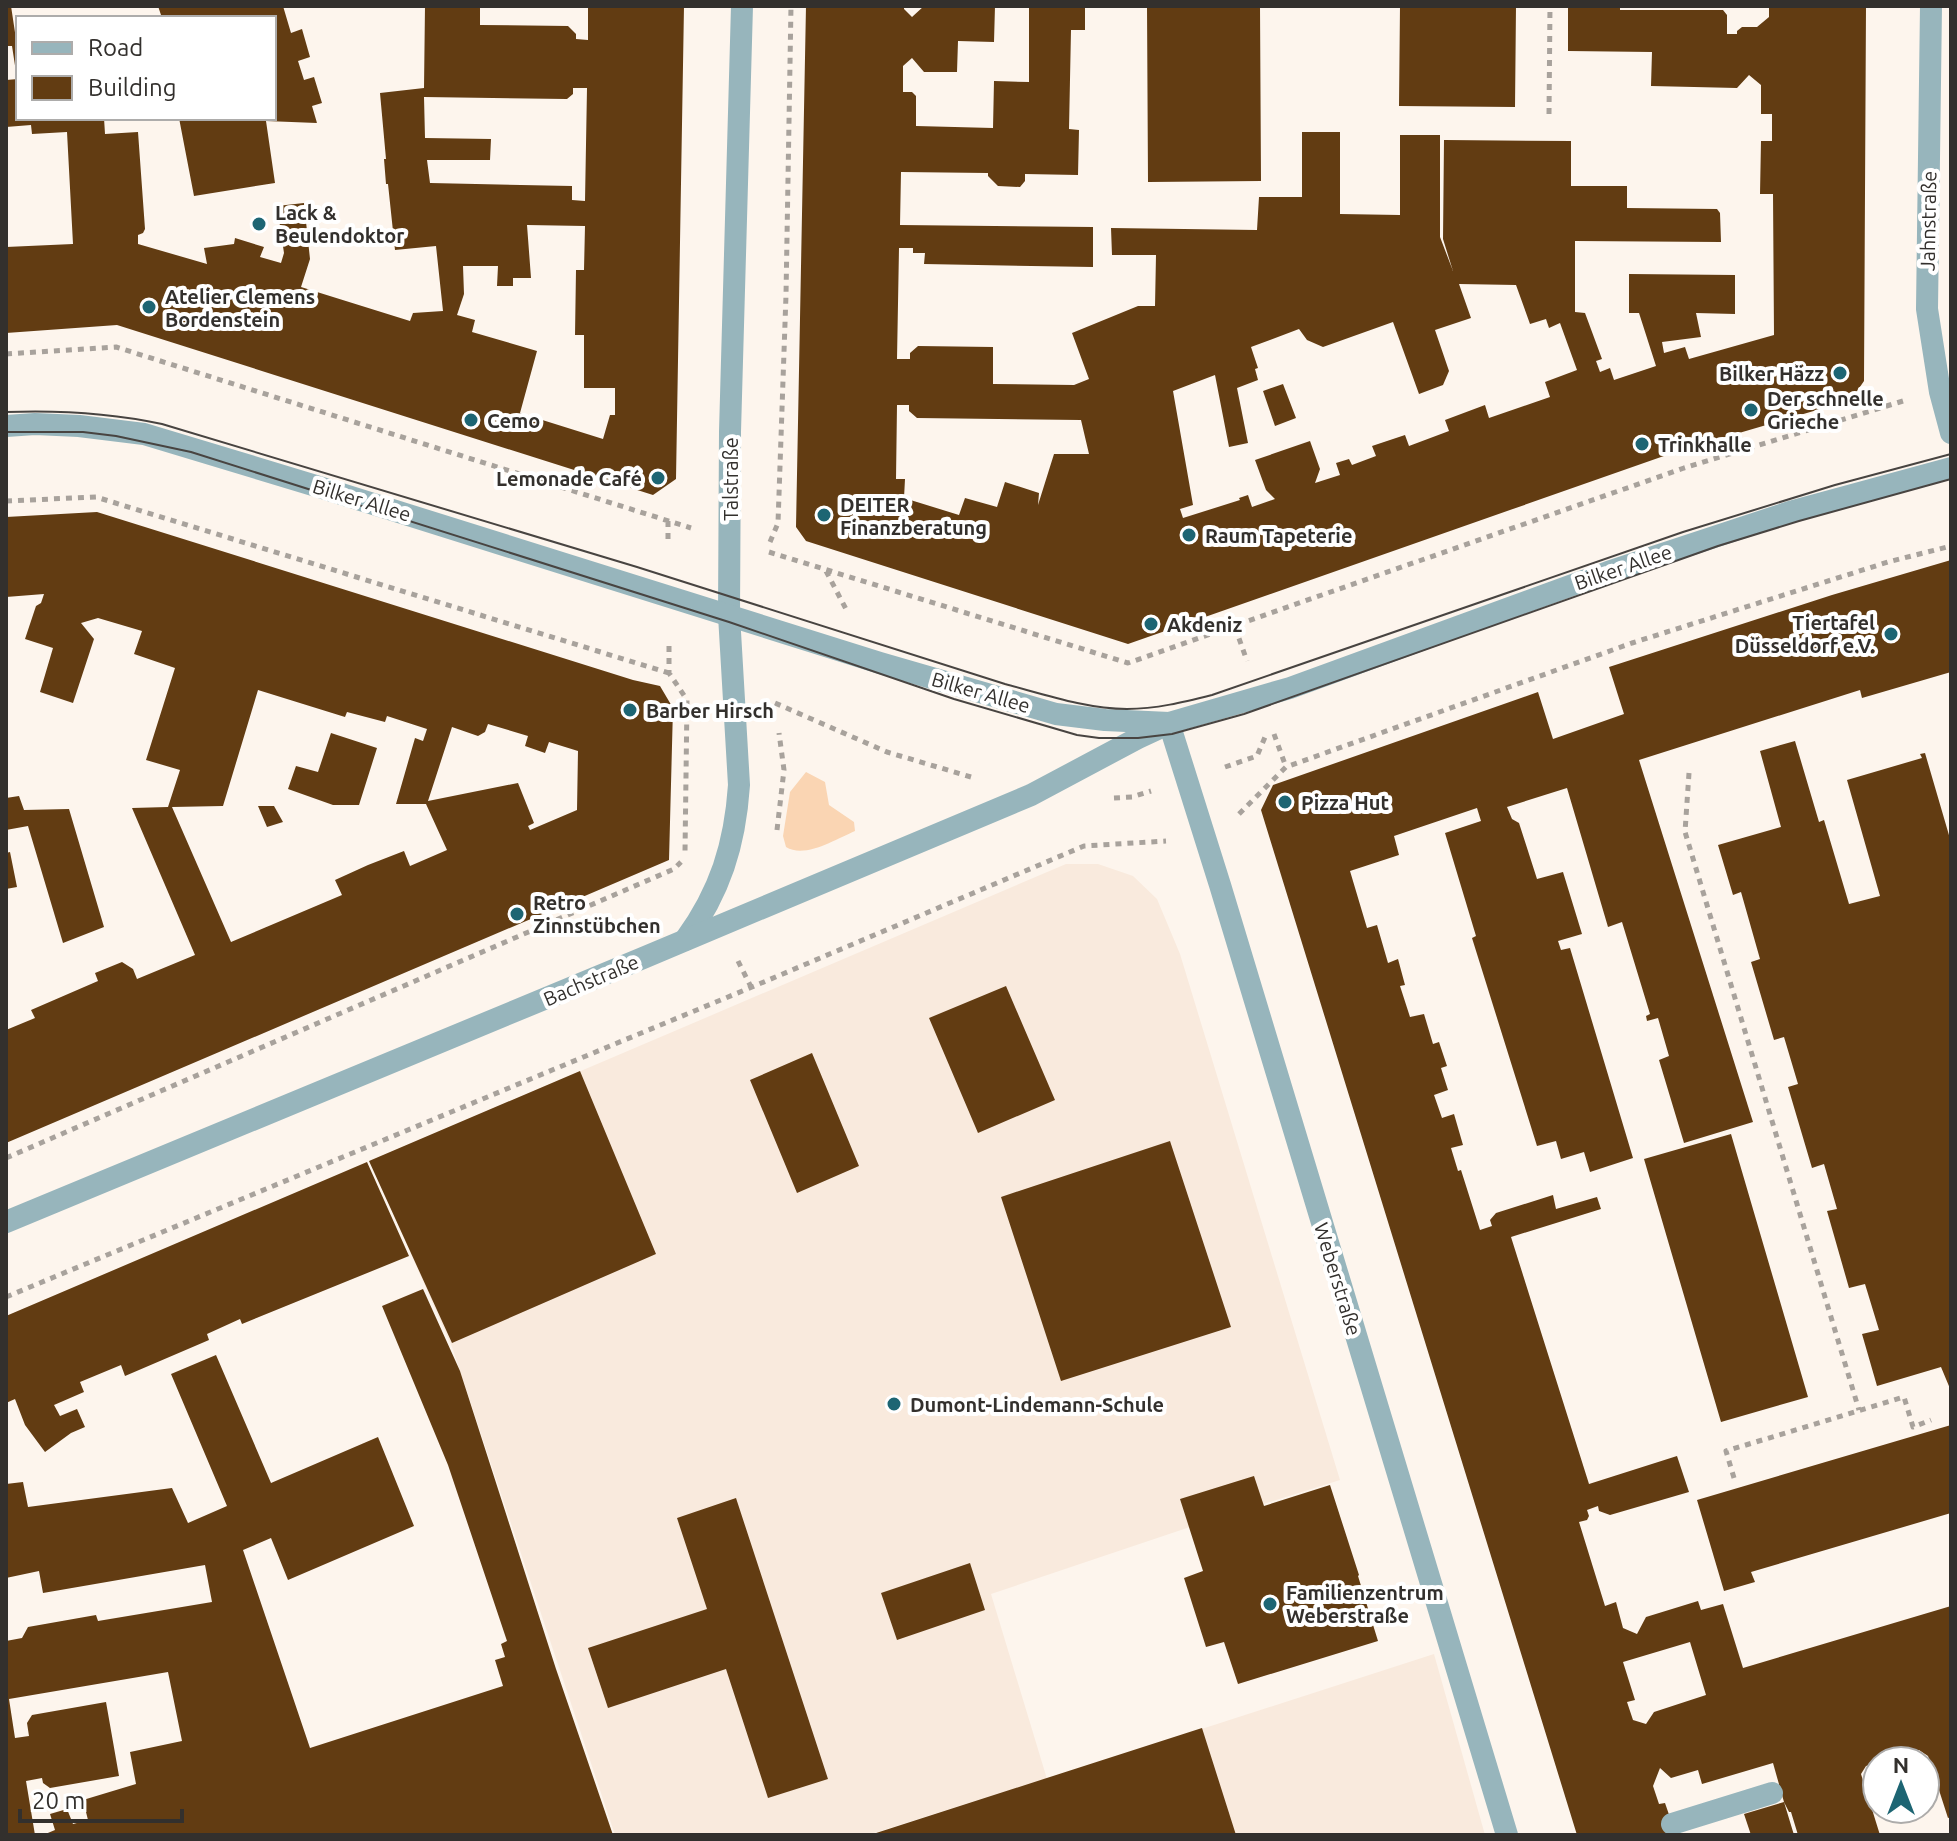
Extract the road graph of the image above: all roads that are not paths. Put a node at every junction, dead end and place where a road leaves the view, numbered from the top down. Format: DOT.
graph roads {
  1 [pos="742,6"];
  2 [pos="1931,6"];
  3 [pos="6,426"];
  4 [pos="1951,433"];
  5 [pos="1951,468"];
  6 [pos="729,615"];
  7 [pos="1169,723"];
  8 [pos="685,940"];
  9 [pos="6,1222"];
  10 [pos="1772,1793"];
  11 [pos="1672,1824"];
  12 [pos="1507,1835"];
  1 -- 6 [label="street, Talstraße"];
  2 -- 4 [label="street, Jahnstraße"];
  3 -- 6 [label="street, Bilker Allee"];
  5 -- 7 [label="street, Bilker Allee"];
  6 -- 7 [label="street, Bilker Allee"];
  6 -- 8 [label="street, Talstraße"];
  7 -- 8 [label="street, Bachstraße"];
  7 -- 12 [label="street, Weberstraße"];
  8 -- 9 [label="street, Bachstraße"];
  10 -- 11 [label="street"];
}
